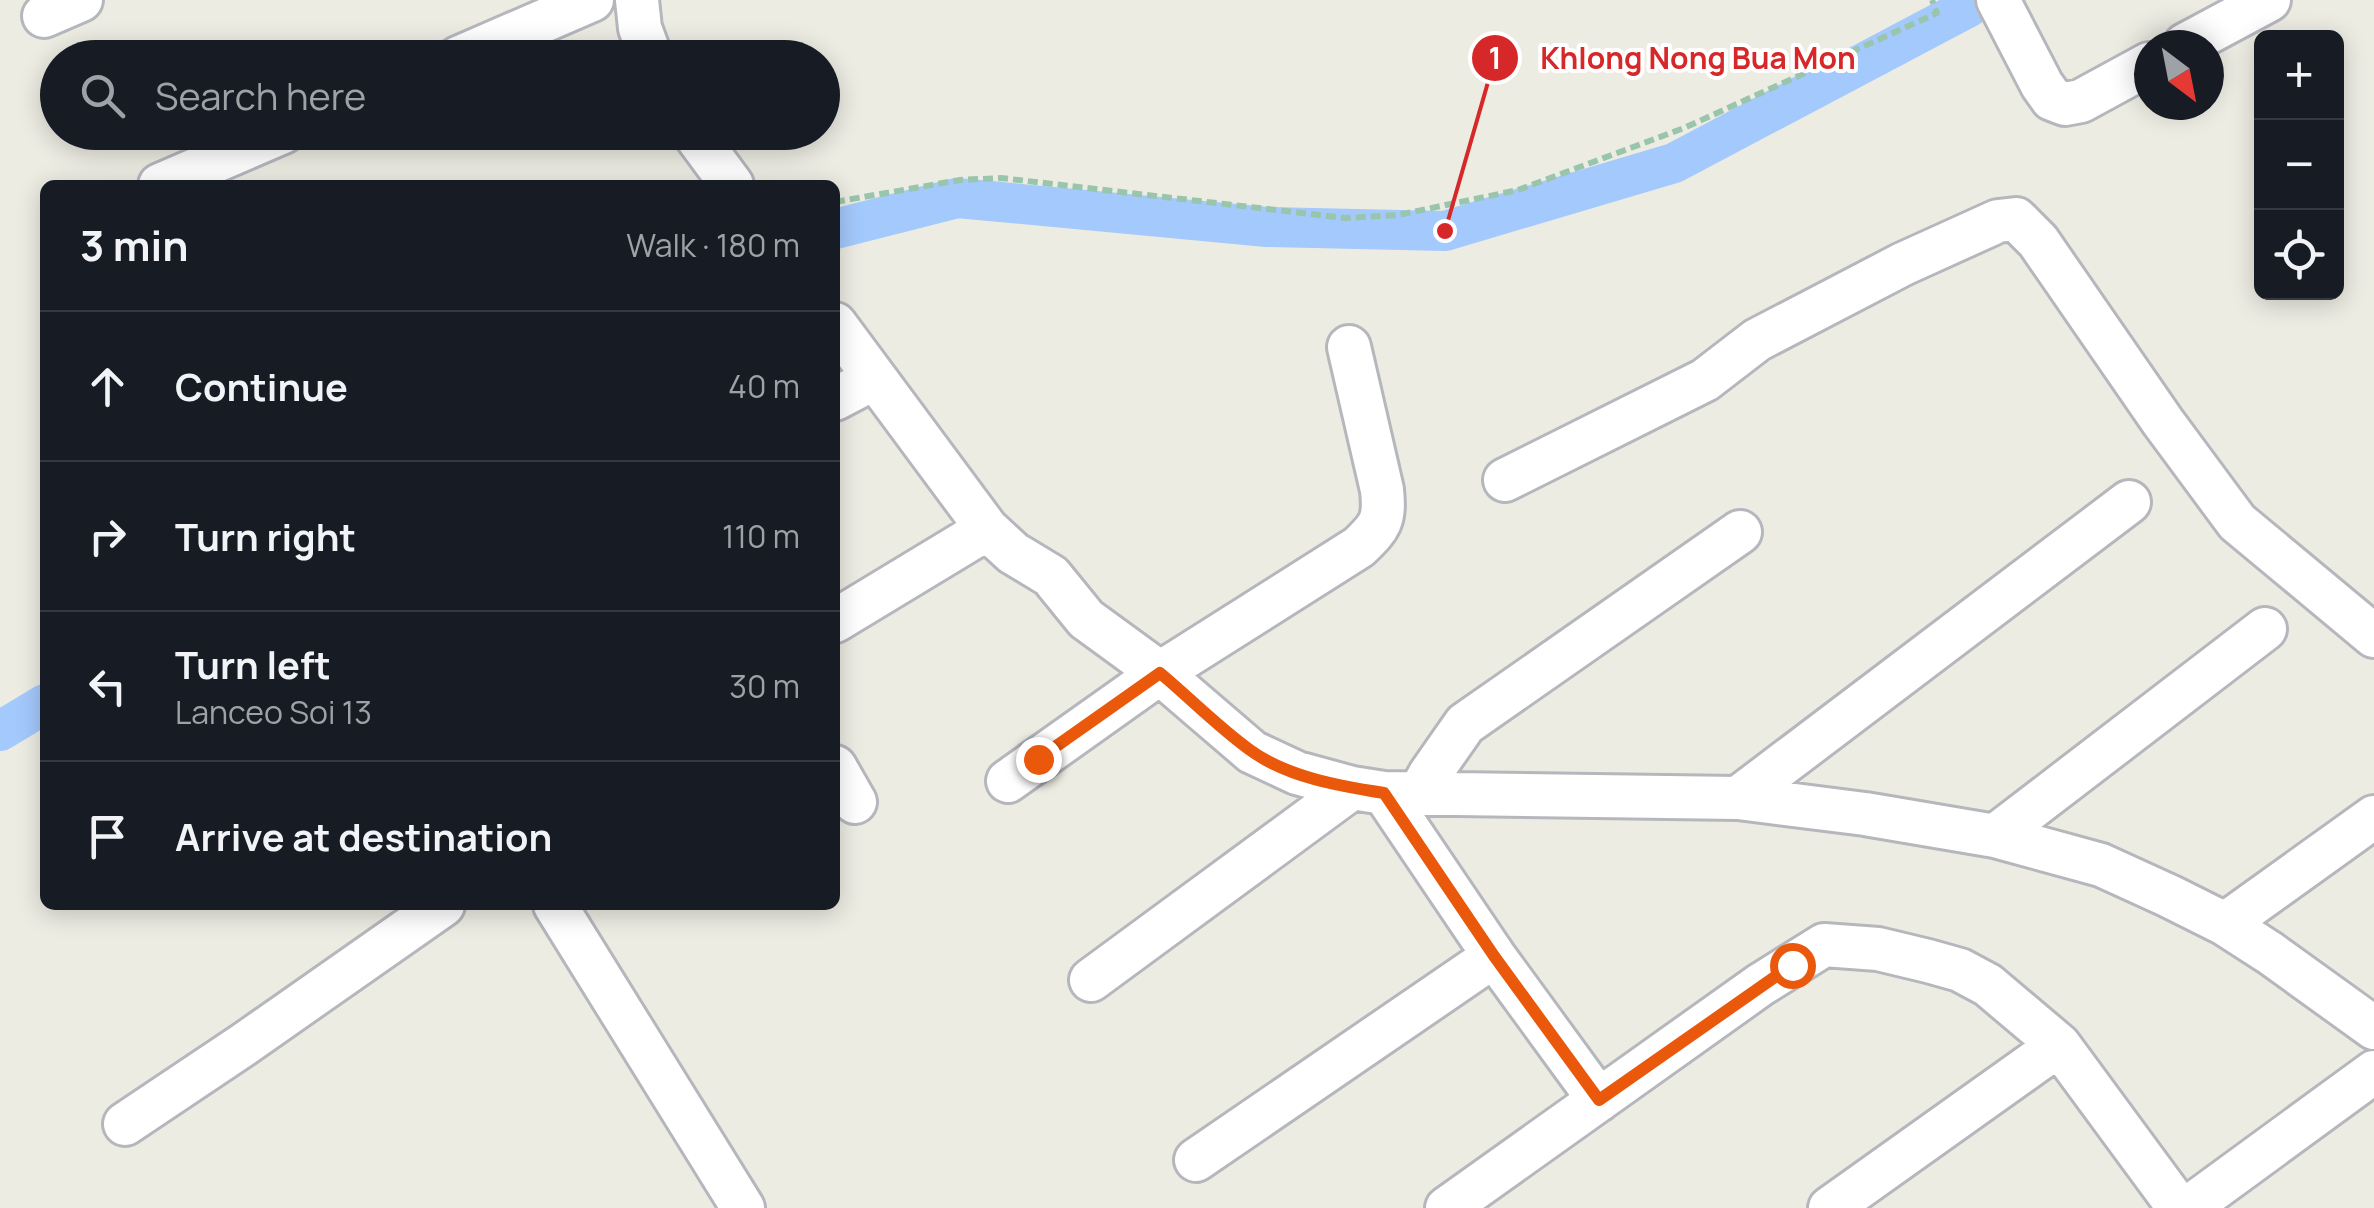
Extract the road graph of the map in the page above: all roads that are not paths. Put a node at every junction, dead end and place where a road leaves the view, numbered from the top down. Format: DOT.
graph roads {
  1 [pos="592,0"];
  2 [pos="636,0"];
  3 [pos="1998,0"];
  4 [pos="2269,0"];
  5 [pos="2213,30"];
  6 [pos="500,40"];
  7 [pos="644,40"];
  8 [pos="2134,72"];
  9 [pos="241,150"];
  10 [pos="707,150"];
  11 [pos="172,180"];
  12 [pos="728,180"];
  13 [pos="840,331"];
  14 [pos="1349,346"];
  15 [pos="875,378"];
  16 [pos="840,396"];
  17 [pos="1505,480"];
  18 [pos="2130,502"];
  19 [pos="987,529"];
  20 [pos="1740,532"];
  21 [pos="840,618"];
  22 [pos="2266,629"];
  23 [pos="2374,636"];
  24 [pos="1160,673"];
  25 [pos="1008,781"];
  26 [pos="1385,791"];
  27 [pos="1738,798"];
  28 [pos="2374,816"];
  29 [pos="1995,836"];
  30 [pos="436,910"];
  31 [pos="558,910"];
  32 [pos="2225,924"];
  33 [pos="1494,956"];
  34 [pos="1091,980"];
  35 [pos="2374,1028"];
  36 [pos="2058,1045"];
  37 [pos="2374,1072"];
  38 [pos="1599,1100"];
  39 [pos="125,1124"];
  40 [pos="1196,1160"];
  41 [pos="743,1208"];
  42 [pos="1446,1208"];
  43 [pos="1830,1208"];
  44 [pos="2179,1208"];
  45 [pos="2188,1208"];
  1 -- 6 [label="street"];
  2 -- 7 [label="street"];
  3 -- 8 [label="street"];
  4 -- 5 [label="street"];
  9 -- 11 [label="street"];
  10 -- 12 [label="street"];
  13 -- 15 [label="street"];
  14 -- 24 [label="street"];
  15 -- 16 [label="street"];
  15 -- 19 [label="street"];
  17 -- 23 [label="street"];
  18 -- 27 [label="street"];
  19 -- 21 [label="street"];
  19 -- 24 [label="street"];
  20 -- 26 [label="street"];
  22 -- 29 [label="street"];
  24 -- 25 [label="street"];
  24 -- 26 [label="street"];
  26 -- 27 [label="street"];
  26 -- 33 [label="street"];
  26 -- 34 [label="street"];
  27 -- 29 [label="street"];
  28 -- 32 [label="street"];
  29 -- 32 [label="street"];
  30 -- 39 [label="street"];
  31 -- 41 [label="street"];
  32 -- 35 [label="street"];
  33 -- 38 [label="street"];
  33 -- 40 [label="street"];
  36 -- 38 [label="street"];
  36 -- 43 [label="street"];
  36 -- 44 [label="street"];
  37 -- 45 [label="street"];
  38 -- 42 [label="street"];
}
